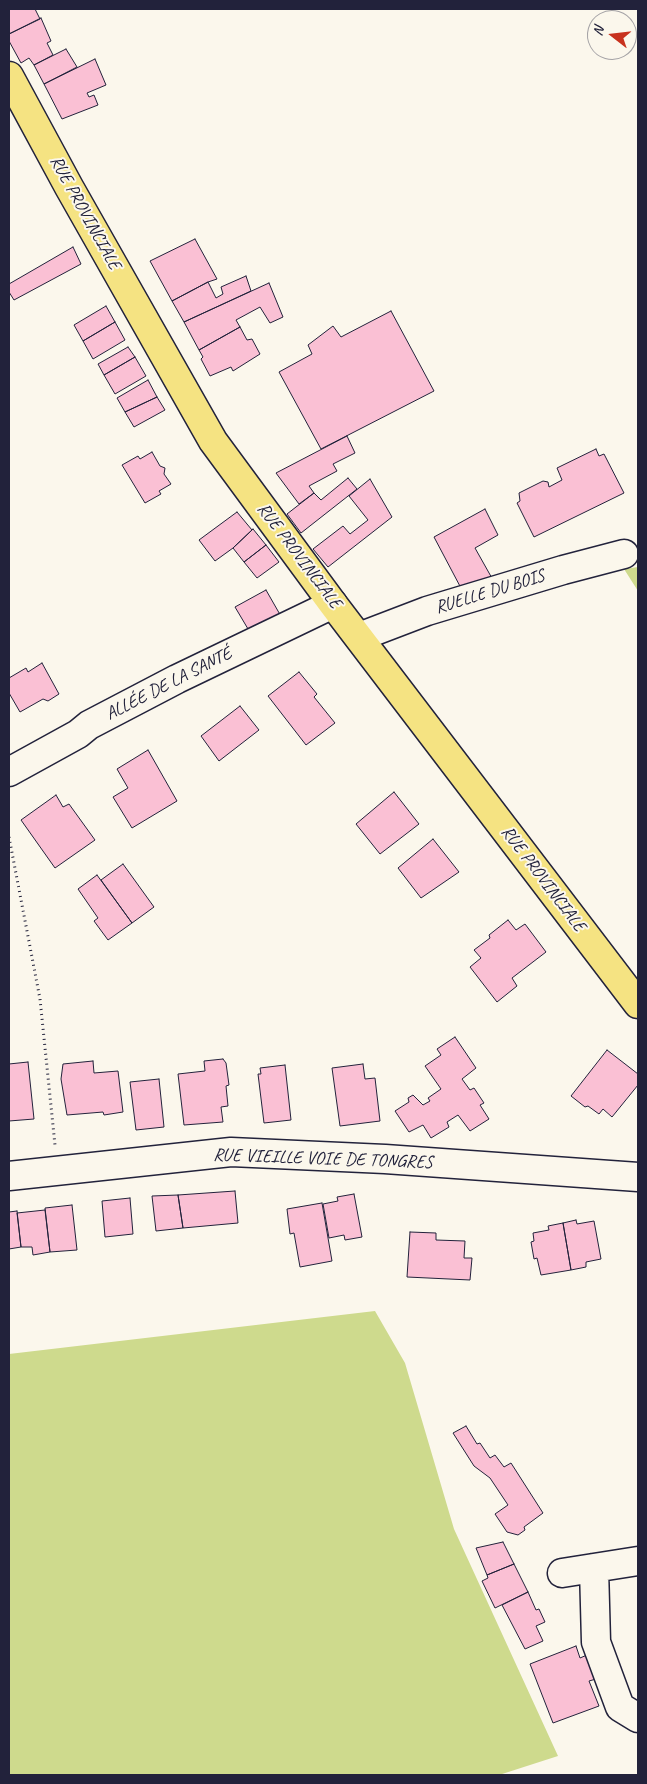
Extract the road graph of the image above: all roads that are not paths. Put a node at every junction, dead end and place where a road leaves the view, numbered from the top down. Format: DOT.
graph roads {
  1 [pos="9,76"];
  2 [pos="624,554"];
  3 [pos="334,604"];
  4 [pos="359,637"];
  5 [pos="9,772"];
  6 [pos="638,1004"];
  7 [pos="9,1176"];
  8 [pos="638,1177"];
  9 [pos="638,1561"];
  10 [pos="594,1568"];
  11 [pos="562,1573"];
  12 [pos="638,1718"];
  1 -- 3 [label="main road, RUE PROVINCIALE"];
  2 -- 4 [label="street, RUELLE DU BOIS"];
  3 -- 4 [label="main road, RUE PROVINCIALE"];
  3 -- 5 [label="street, ALLÉE DE LA SANTÉ"];
  4 -- 6 [label="main road, RUE PROVINCIALE"];
  7 -- 8 [label="street, RUE VIEILLE VOIE DE TONGRES"];
  9 -- 10 [label="street"];
  10 -- 11 [label="street"];
  10 -- 12 [label="street"];
}
